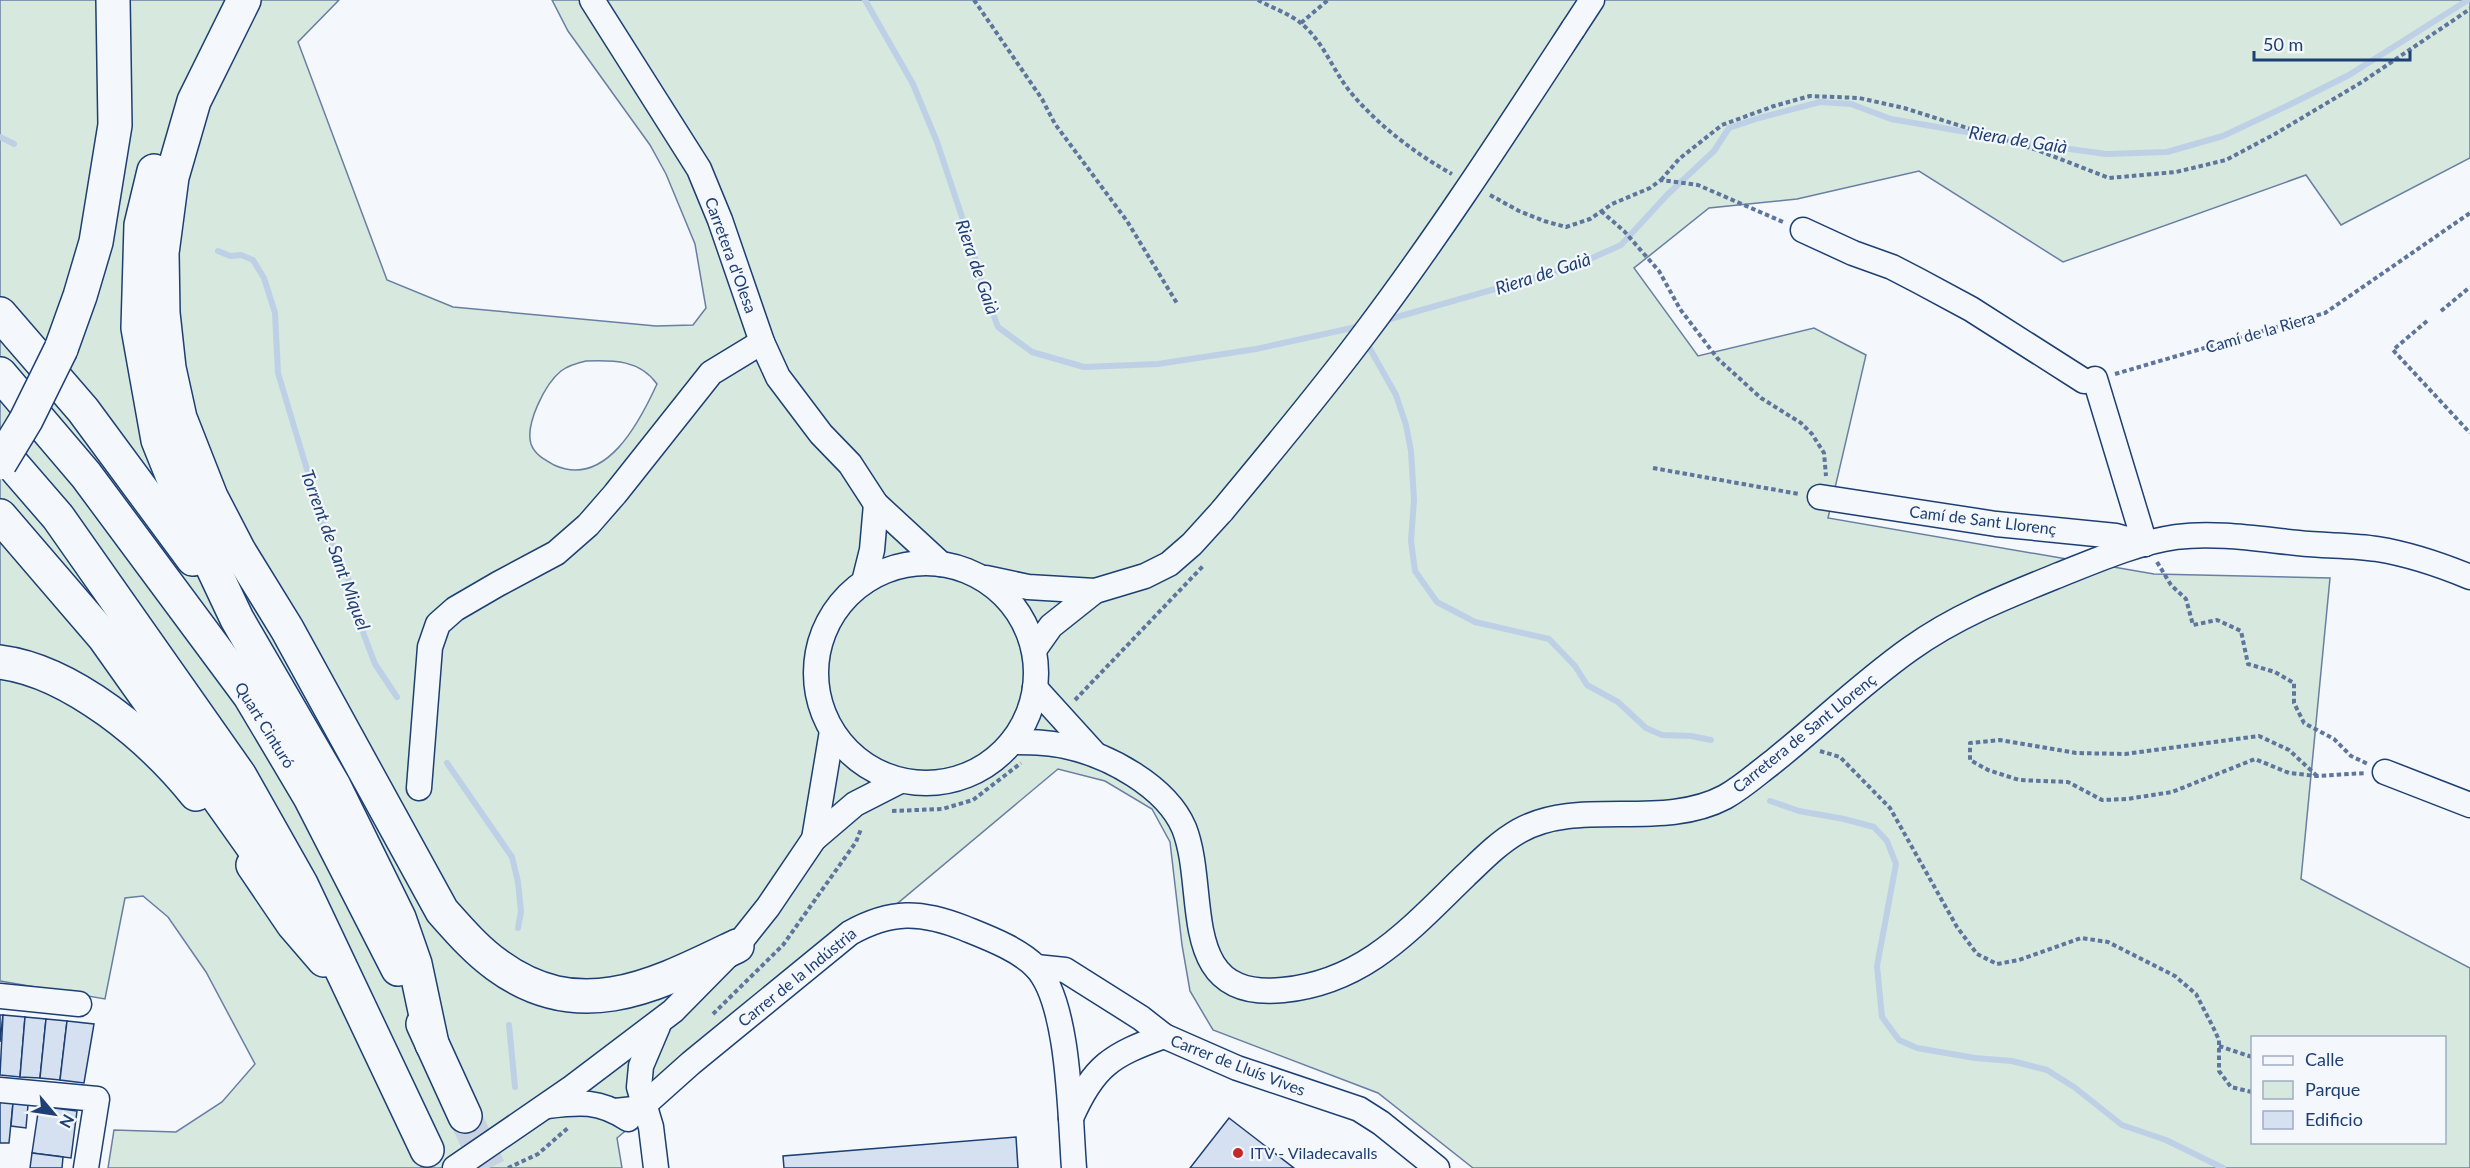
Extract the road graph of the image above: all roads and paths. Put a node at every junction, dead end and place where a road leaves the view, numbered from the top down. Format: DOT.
graph roads {
  1 [pos="113,0"];
  2 [pos="230,0"];
  3 [pos="244,0"];
  4 [pos="592,0"];
  5 [pos="975,0"];
  6 [pos="1328,0"];
  7 [pos="1592,0"];
  8 [pos="2470,9"];
  9 [pos="1301,23"];
  10 [pos="1661,180"];
  11 [pos="1601,211"];
  12 [pos="2470,213"];
  13 [pos="1803,230"];
  14 [pos="2470,287"];
  15 [pos="1178,305"];
  16 [pos="2441,311"];
  17 [pos="0,314"];
  18 [pos="2427,321"];
  19 [pos="762,342"];
  20 [pos="0,374"];
  21 [pos="2089,380"];
  22 [pos="2470,434"];
  23 [pos="0,450"];
  24 [pos="0,463"];
  25 [pos="1653,468"];
  26 [pos="1820,497"];
  27 [pos="876,504"];
  28 [pos="0,516"];
  29 [pos="1192,544"];
  30 [pos="2145,544"];
  31 [pos="942,564"];
  32 [pos="2469,575"];
  33 [pos="978,576"];
  34 [pos="864,582"];
  35 [pos="1095,591"];
  36 [pos="237,619"];
  37 [pos="1034,650"];
  38 [pos="0,663"];
  39 [pos="1035,688"];
  40 [pos="1063,720"];
  41 [pos="832,731"];
  42 [pos="1012,742"];
  43 [pos="1050,743"];
  44 [pos="1796,743"];
  45 [pos="1095,755"];
  46 [pos="2385,772"];
  47 [pos="2318,776"];
  48 [pos="900,781"];
  49 [pos="419,788"];
  50 [pos="2470,805"];
  51 [pos="885,811"];
  52 [pos="862,826"];
  53 [pos="814,839"];
  54 [pos="326,939"];
  55 [pos="736,946"];
  56 [pos="1036,967"];
  57 [pos="354,995"];
  58 [pos="0,996"];
  59 [pos="79,1004"];
  60 [pos="709,1017"];
  61 [pos="661,1021"];
  62 [pos="1164,1036"];
  63 [pos="432,1044"];
  64 [pos="2219,1046"];
  65 [pos="2251,1056"];
  66 [pos="0,1090"];
  67 [pos="2251,1092"];
  68 [pos="644,1105"];
  69 [pos="544,1107"];
  70 [pos="615,1111"];
  71 [pos="465,1116"];
  72 [pos="1070,1120"];
  73 [pos="573,1124"];
  74 [pos="427,1150"];
  75 [pos="654,1158"];
  76 [pos="86,1168"];
  77 [pos="455,1168"];
  78 [pos="508,1168"];
  79 [pos="1074,1168"];
  80 [pos="1437,1168"];
  1 -- 24 [label="highway, bridge"];
  2 -- 36 [label="highway"];
  3 -- 55 [label="highway"];
  4 -- 19 [label="street, Carretera d'Olesa"];
  5 -- 15 [label="path"];
  6 -- 9 [label="path"];
  7 -- 29 [label="street, bridge"];
  8 -- 10 [label="path"];
  11 -- 26 [label="path"];
  12 -- 21 [label="path, Camí de la Riera"];
  13 -- 21 [label="street"];
  14 -- 16 [label="path"];
  17 -- 36 [label="highway"];
  18 -- 22 [label="path"];
  19 -- 27 [label="street, Carretera d'Olesa"];
  19 -- 49 [label="street"];
  20 -- 63 [label="highway, Quart Cinturó"];
  21 -- 30 [label="street"];
  23 -- 54 [label="highway"];
  25 -- 26 [label="path"];
  26 -- 30 [label="street, Camí de Sant Llorenç"];
  27 -- 31 [label="street, Carretera d'Olesa"];
  27 -- 34 [label="street"];
  28 -- 54 [label="highway"];
  29 -- 35 [label="street"];
  29 -- 40 [label="path"];
  30 -- 32 [label="street, Carretera de Sant Llorenç"];
  30 -- 44 [label="street, Carretera de Sant Llorenç"];
  30 -- 46 [label="path"];
  31 -- 33 [label="street"];
  31 -- 34 [label="street"];
  33 -- 35 [label="street"];
  33 -- 37 [label="street"];
  34 -- 41 [label="street"];
  35 -- 37 [label="street"];
  36 -- 63 [label="highway"];
  37 -- 39 [label="street"];
  38 -- 57 [label="highway"];
  39 -- 40 [label="street, Carretera de Sant Llorenç"];
  39 -- 42 [label="street"];
  40 -- 45 [label="street, Carretera de Sant Llorenç"];
  41 -- 48 [label="street"];
  41 -- 53 [label="street"];
  42 -- 43 [label="street, Carretera de Sant Llorenç"];
  42 -- 48 [label="street"];
  43 -- 45 [label="street, Carretera de Sant Llorenç"];
  43 -- 51 [label="path"];
  44 -- 45 [label="street, Carretera de Sant Llorenç"];
  44 -- 64 [label="path"];
  46 -- 47 [label="path"];
  46 -- 50 [label="street"];
  47 -- 47 [label="path"];
  48 -- 53 [label="street"];
  52 -- 60 [label="path"];
  53 -- 55 [label="street"];
  54 -- 57 [label="highway"];
  55 -- 61 [label="street"];
  56 -- 62 [label="street, Carrer de Lluís Vives"];
  56 -- 68 [label="street, Carrer de la Indústria"];
  56 -- 72 [label="street"];
  57 -- 74 [label="highway"];
  58 -- 59 [label="street"];
  61 -- 68 [label="street"];
  61 -- 69 [label="street"];
  62 -- 72 [label="street"];
  62 -- 80 [label="street, Carrer de Lluís Vives"];
  63 -- 71 [label="highway, Quart Cinturó"];
  64 -- 65 [label="path"];
  64 -- 67 [label="path"];
  66 -- 76 [label="street"];
  68 -- 70 [label="street"];
  68 -- 75 [label="street"];
  69 -- 70 [label="street"];
  69 -- 77 [label="street"];
  70 -- 75 [label="street"];
  72 -- 79 [label="street"];
  73 -- 78 [label="path"];
}
